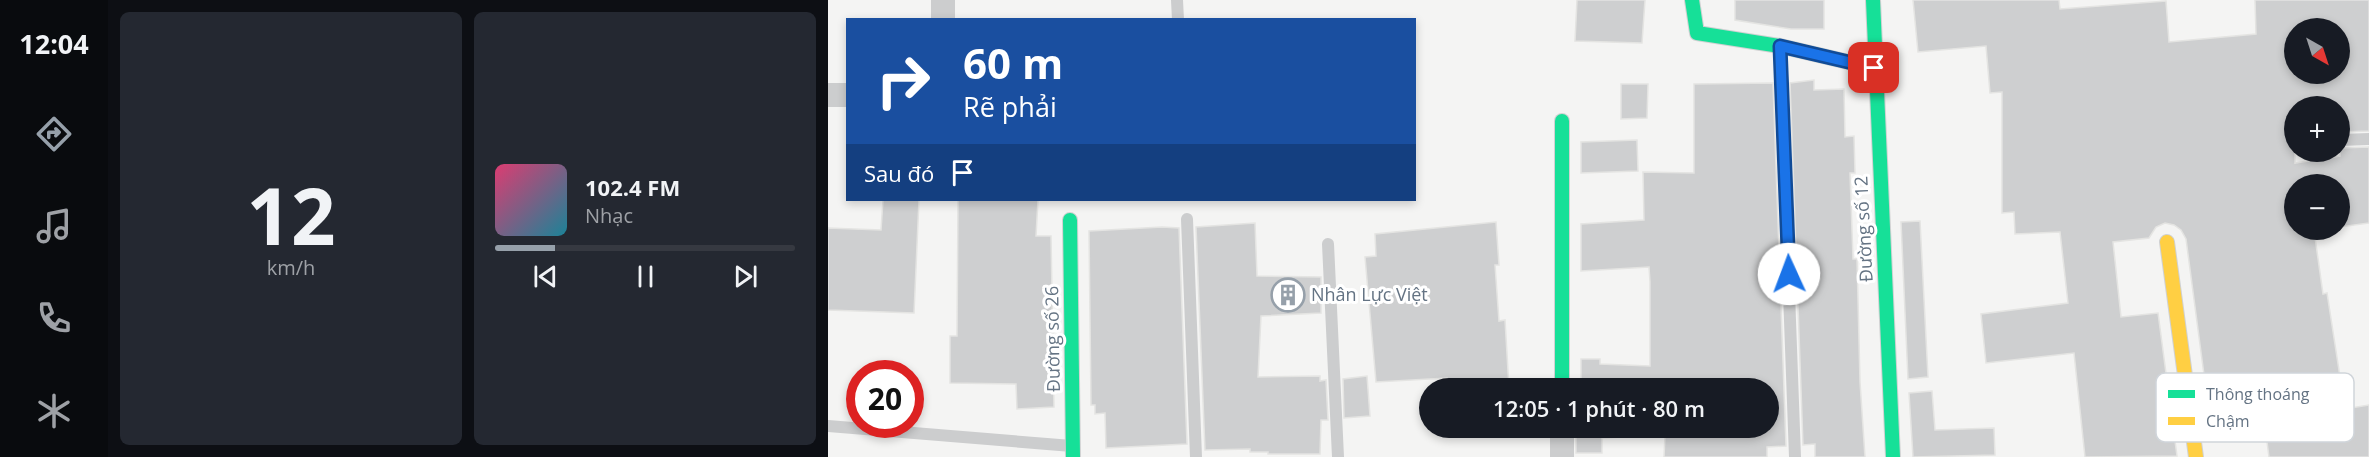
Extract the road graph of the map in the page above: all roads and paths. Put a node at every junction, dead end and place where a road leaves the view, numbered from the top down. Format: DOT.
graph roads {
  1 [pos="943,0"];
  2 [pos="1177,0"];
  3 [pos="1692,0"];
  4 [pos="1873,0"];
  5 [pos="943,18"];
  6 [pos="1178,18"];
  7 [pos="1780,46"];
  8 [pos="1874,68"];
  9 [pos="828,95"];
  10 [pos="846,95"];
  11 [pos="1562,121"];
  12 [pos="2369,139"];
  13 [pos="2350,140"];
  14 [pos="1187,219"];
  15 [pos="1070,220"];
  16 [pos="2167,242"];
  17 [pos="1328,244"];
  18 [pos="2185,373"];
  19 [pos="1562,378"];
  20 [pos="828,426"];
  21 [pos="1562,438"];
  22 [pos="2194,442"];
  23 [pos="1073,452"];
  24 [pos="1196,457"];
  25 [pos="1338,457"];
  26 [pos="1562,457"];
  27 [pos="1795,457"];
  28 [pos="1893,457"];
  29 [pos="2196,457"];
  1 -- 5 [label="street"];
  2 -- 6 [label="lane"];
  3 -- 7 [label="street"];
  4 -- 8 [label="street, Đường số 12"];
  7 -- 8 [label="street"];
  7 -- 27 [label="lane"];
  8 -- 28 [label="street, Đường số 12"];
  9 -- 10 [label="street"];
  11 -- 19 [label="street"];
  12 -- 13 [label="lane"];
  14 -- 24 [label="lane"];
  15 -- 23 [label="street, Đường số 26"];
  16 -- 18 [label="street"];
  17 -- 25 [label="lane"];
  20 -- 23 [label="lane"];
  21 -- 26 [label="street"];
  22 -- 29 [label="street"];
}
